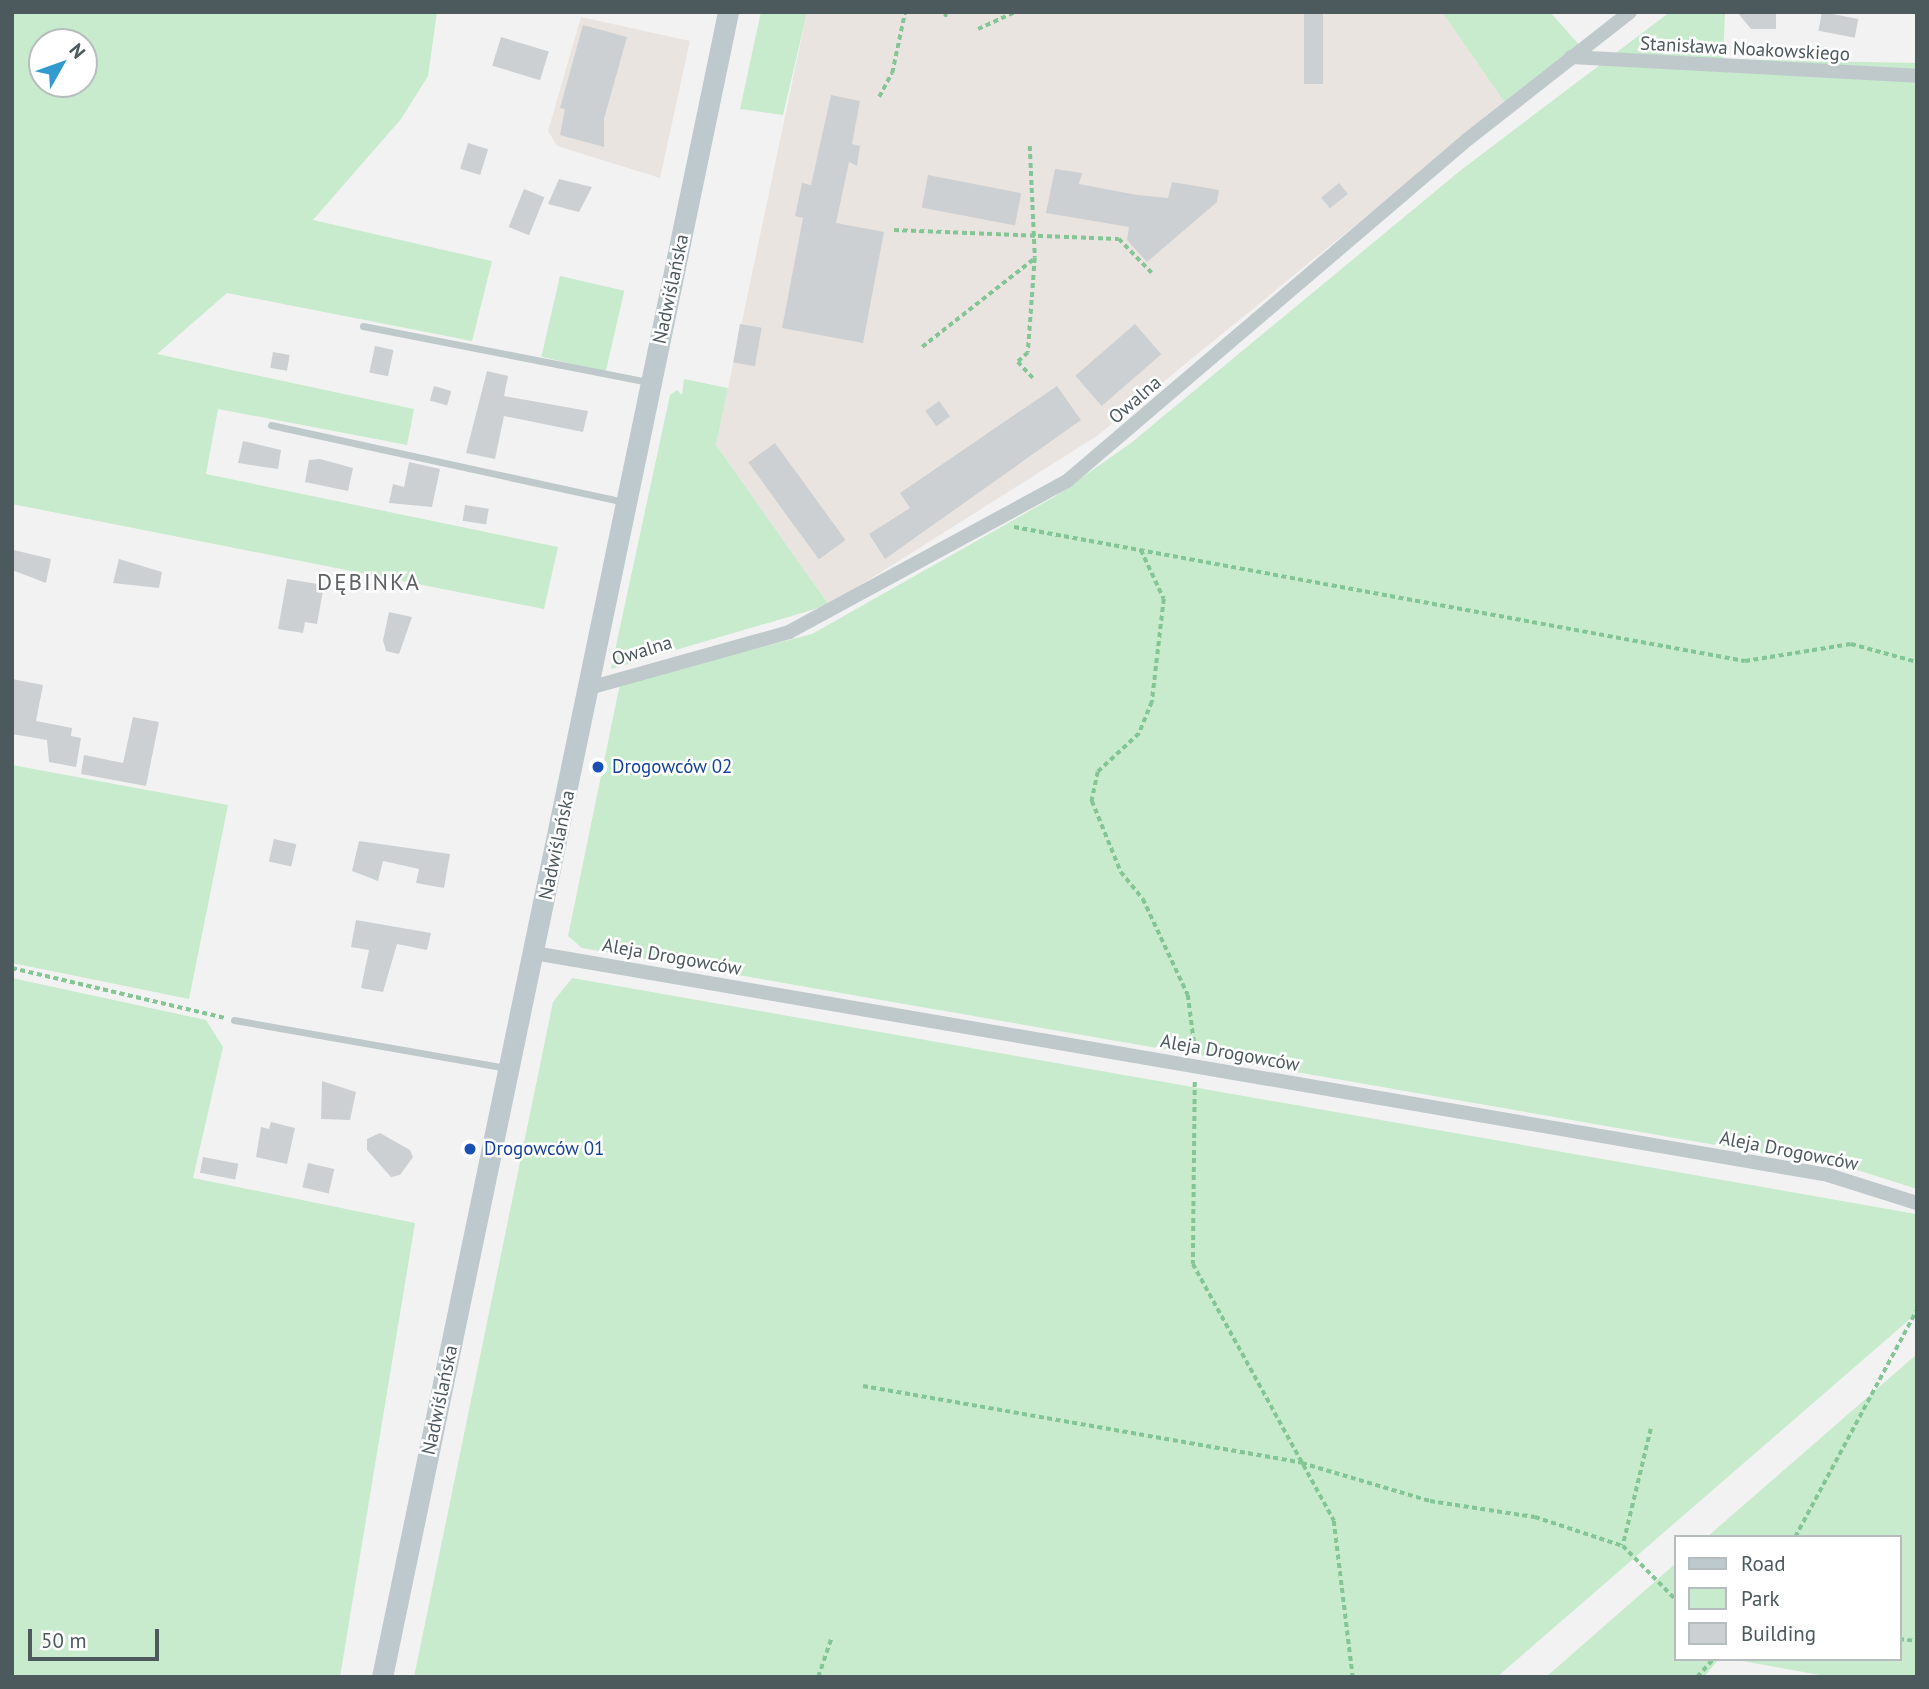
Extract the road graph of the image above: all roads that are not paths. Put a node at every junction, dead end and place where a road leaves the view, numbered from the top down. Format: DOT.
graph roads {
  1 [pos="728,12"];
  2 [pos="1630,12"];
  3 [pos="1571,57"];
  4 [pos="1917,76"];
  5 [pos="363,326"];
  6 [pos="651,383"];
  7 [pos="271,425"];
  8 [pos="627,503"];
  9 [pos="589,688"];
  10 [pos="534,953"];
  11 [pos="234,1020"];
  12 [pos="510,1069"];
  13 [pos="1917,1203"];
  14 [pos="382,1677"];
  1 -- 6 [label="main road, Nadwiślańska"];
  2 -- 3 [label="street, Owalna"];
  3 -- 4 [label="street, Stanisława Noakowskiego"];
  3 -- 9 [label="street, Owalna"];
  5 -- 6 [label="lane"];
  6 -- 8 [label="main road, Nadwiślańska"];
  7 -- 8 [label="lane"];
  8 -- 9 [label="main road, Nadwiślańska"];
  9 -- 10 [label="main road, Nadwiślańska"];
  10 -- 12 [label="main road, Nadwiślańska"];
  10 -- 13 [label="street, Aleja Drogowców"];
  11 -- 12 [label="lane"];
  12 -- 14 [label="main road, Nadwiślańska"];
}
